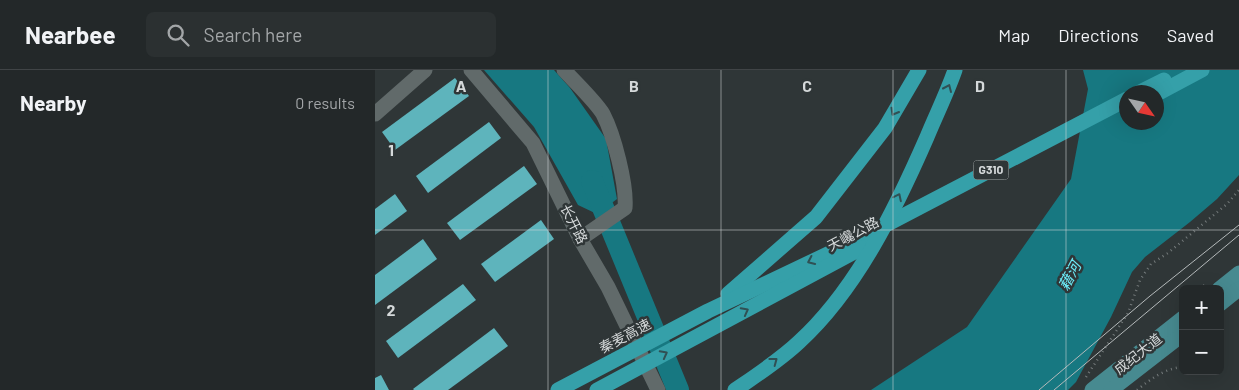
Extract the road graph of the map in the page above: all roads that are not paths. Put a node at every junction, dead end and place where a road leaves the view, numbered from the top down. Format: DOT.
graph roads {
  1 [pos="425,70"];
  2 [pos="471,70"];
  3 [pos="564,70"];
  4 [pos="919,70"];
  5 [pos="955,70"];
  6 [pos="1183,70"];
  7 [pos="1202,70"];
  8 [pos="1154,85"];
  9 [pos="1164,90"];
  10 [pos="1119,103"];
  11 [pos="375,114"];
  12 [pos="1119,114"];
  13 [pos="580,239"];
  14 [pos="1239,273"];
  15 [pos="1224,285"];
  16 [pos="1239,289"];
  17 [pos="1224,301"];
  18 [pos="703,314"];
  19 [pos="1179,322"];
  20 [pos="1179,336"];
  21 [pos="1151,351"];
  22 [pos="1088,385"];
  23 [pos="559,390"];
  24 [pos="597,390"];
  25 [pos="658,390"];
  26 [pos="735,390"];
  27 [pos="1111,390"];
  1 -- 11 [label="street"];
  2 -- 13 [label="street, 长开路"];
  3 -- 13 [label="street"];
  4 -- 18 [label="highway, one-way"];
  26 -- 5 [label="highway, one-way"];
  6 -- 8 [label="highway"];
  7 -- 9 [label="highway"];
  10 -- 18 [label="highway, 天巉公路 / G310, one-way"];
  24 -- 12 [label="highway, 天巉公路 / G310, one-way"];
  13 -- 25 [label="street, 长开路"];
  14 -- 15 [label="main road"];
  16 -- 17 [label="main road"];
  18 -- 23 [label="highway, 秦麦高速 / G310"];
  19 -- 21 [label="main road, 成纪大道"];
  20 -- 21 [label="main road, 成纪大道"];
  21 -- 22 [label="main road, 成纪大道"];
  21 -- 27 [label="main road, 成纪大道"];
}
